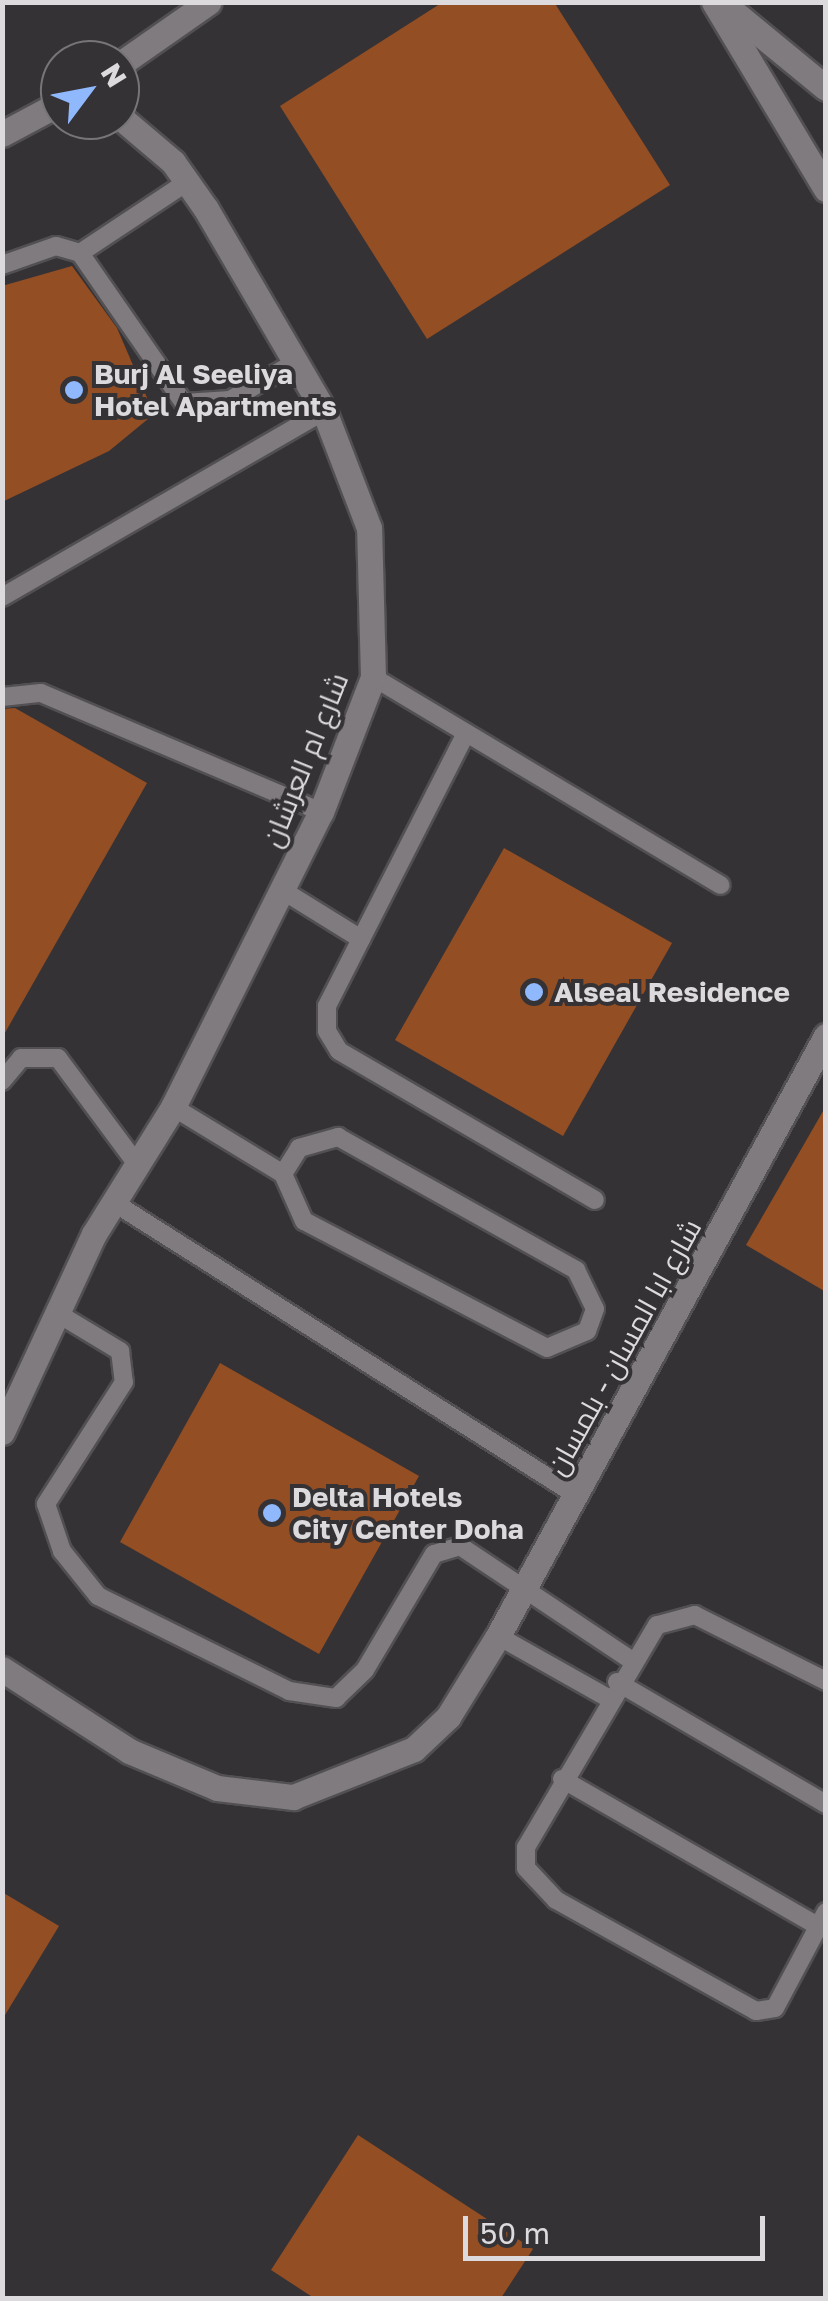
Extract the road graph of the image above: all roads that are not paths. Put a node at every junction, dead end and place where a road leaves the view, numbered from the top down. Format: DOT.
graph roads {
  1 [pos="209,2"];
  2 [pos="714,2"];
  3 [pos="723,2"];
  4 [pos="140,50"];
  5 [pos="826,88"];
  6 [pos="40,114"];
  7 [pos="2,134"];
  8 [pos="140,137"];
  9 [pos="186,182"];
  10 [pos="826,189"];
  11 [pos="80,254"];
  12 [pos="2,264"];
  13 [pos="296,362"];
  14 [pos="324,411"];
  15 [pos="2,597"];
  16 [pos="373,677"];
  17 [pos="2,697"];
  18 [pos="464,737"];
  19 [pos="321,812"];
  20 [pos="720,885"];
  21 [pos="282,890"];
  22 [pos="362,939"];
  23 [pos="826,1036"];
  24 [pos="2,1081"];
  25 [pos="174,1107"];
  26 [pos="136,1162"];
  27 [pos="283,1174"];
  28 [pos="595,1200"];
  29 [pos="113,1202"];
  30 [pos="57,1314"];
  31 [pos="2,1432"];
  32 [pos="576,1496"];
  33 [pos="521,1593"];
  34 [pos="498,1636"];
  35 [pos="630,1660"];
  36 [pos="2,1669"];
  37 [pos="826,1681"];
  38 [pos="612,1690"];
  39 [pos="562,1779"];
  40 [pos="826,1804"];
  41 [pos="822,1919"];
  1 -- 4 [label="street"];
  2 -- 10 [label="street"];
  3 -- 5 [label="street"];
  6 -- 7 [label="street"];
  8 -- 9 [label="street, شارع ام العرشان"];
  9 -- 11 [label="lane"];
  9 -- 13 [label="street, شارع ام العرشان"];
  11 -- 12 [label="lane"];
  11 -- 13 [label="lane"];
  13 -- 14 [label="street, شارع ام العرشان"];
  14 -- 15 [label="lane"];
  14 -- 16 [label="street, شارع ام العرشان"];
  16 -- 18 [label="lane"];
  16 -- 19 [label="street, شارع ام العرشان"];
  17 -- 19 [label="lane"];
  18 -- 20 [label="lane"];
  18 -- 22 [label="lane"];
  19 -- 21 [label="street, شارع ام العرشان"];
  21 -- 22 [label="lane"];
  21 -- 25 [label="street, شارع ام العرشان"];
  22 -- 28 [label="lane"];
  23 -- 32 [label="street, شارع ابا المسان - بلمسان"];
  24 -- 26 [label="lane"];
  25 -- 26 [label="street, شارع ام العرشان"];
  25 -- 27 [label="lane"];
  26 -- 29 [label="street, شارع ام العرشان"];
  27 -- 27 [label="lane"];
  29 -- 30 [label="street, شارع ام العرشان"];
  29 -- 32 [label="lane"];
  30 -- 31 [label="street, شارع ام العرشان"];
  30 -- 33 [label="lane"];
  32 -- 33 [label="street, شارع ابا المسان - بلمسان"];
  33 -- 34 [label="street, شارع ابا المسان - بلمسان"];
  33 -- 35 [label="lane"];
  34 -- 36 [label="street, شارع ابا المسان - بلمسان"];
  34 -- 38 [label="lane"];
  35 -- 37 [label="lane"];
  35 -- 38 [label="lane"];
  38 -- 39 [label="lane"];
  38 -- 40 [label="lane"];
  39 -- 41 [label="lane"];
  39 -- 41 [label="lane"];
}
